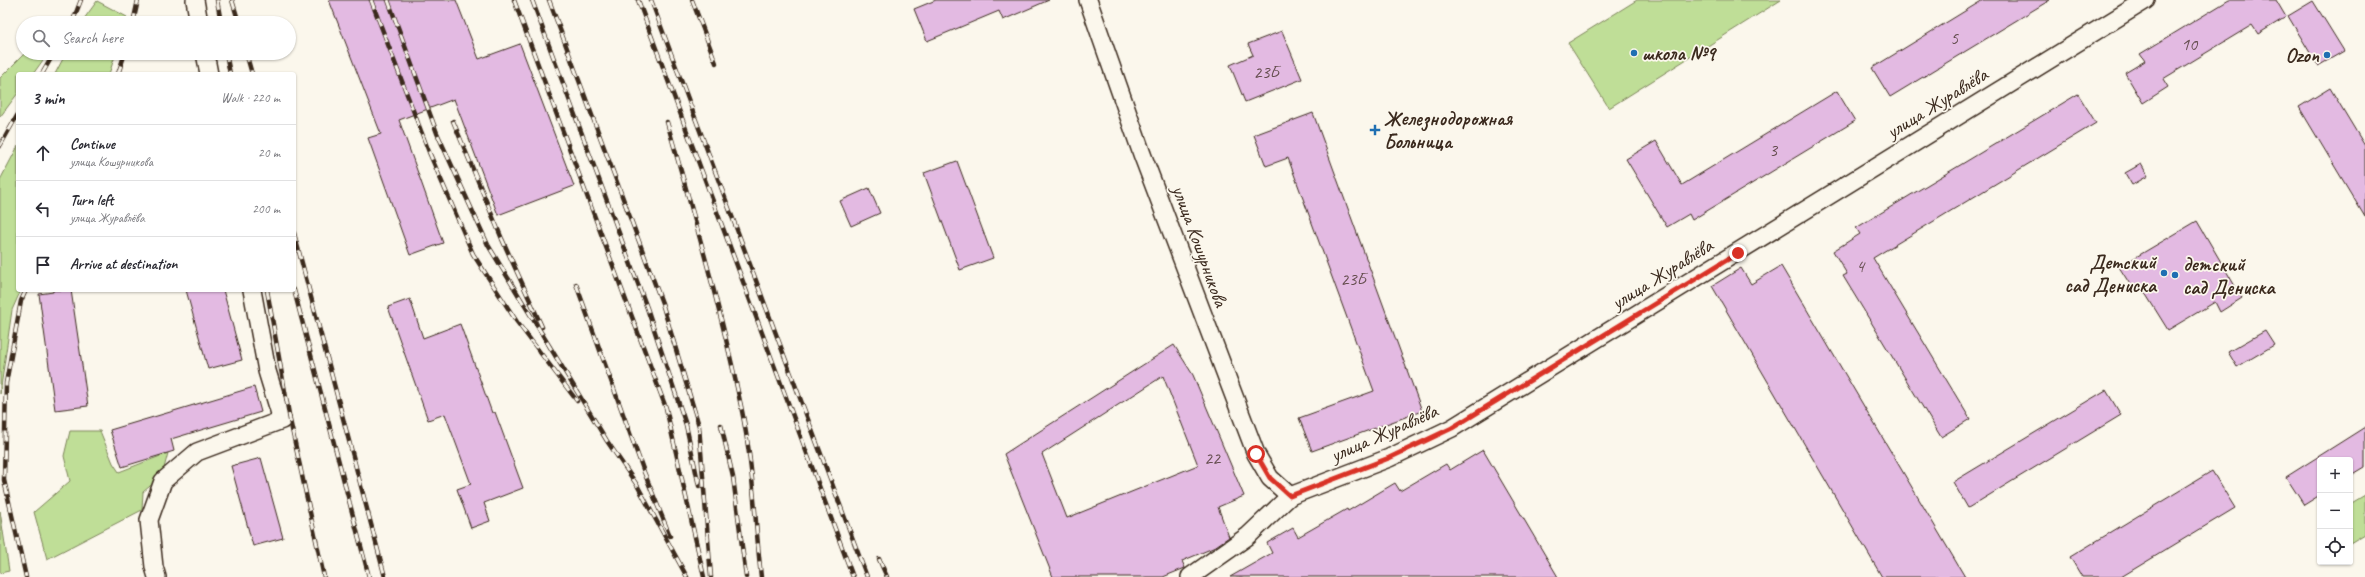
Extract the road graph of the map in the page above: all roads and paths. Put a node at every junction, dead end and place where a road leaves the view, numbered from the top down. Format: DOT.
graph roads {
  1 [pos="194,0"];
  2 [pos="1088,0"];
  3 [pos="2146,0"];
  4 [pos="197,16"];
  5 [pos="206,60"];
  6 [pos="209,72"];
  7 [pos="252,292"];
  8 [pos="1290,496"];
  9 [pos="157,577"];
  10 [pos="1190,577"];
  1 -- 4 [label="street"];
  2 -- 8 [label="street, улица Кошурникова"];
  3 -- 8 [label="street, улица Журавлёва"];
  5 -- 6 [label="street"];
  7 -- 9 [label="street"];
  8 -- 10 [label="street"];
}
